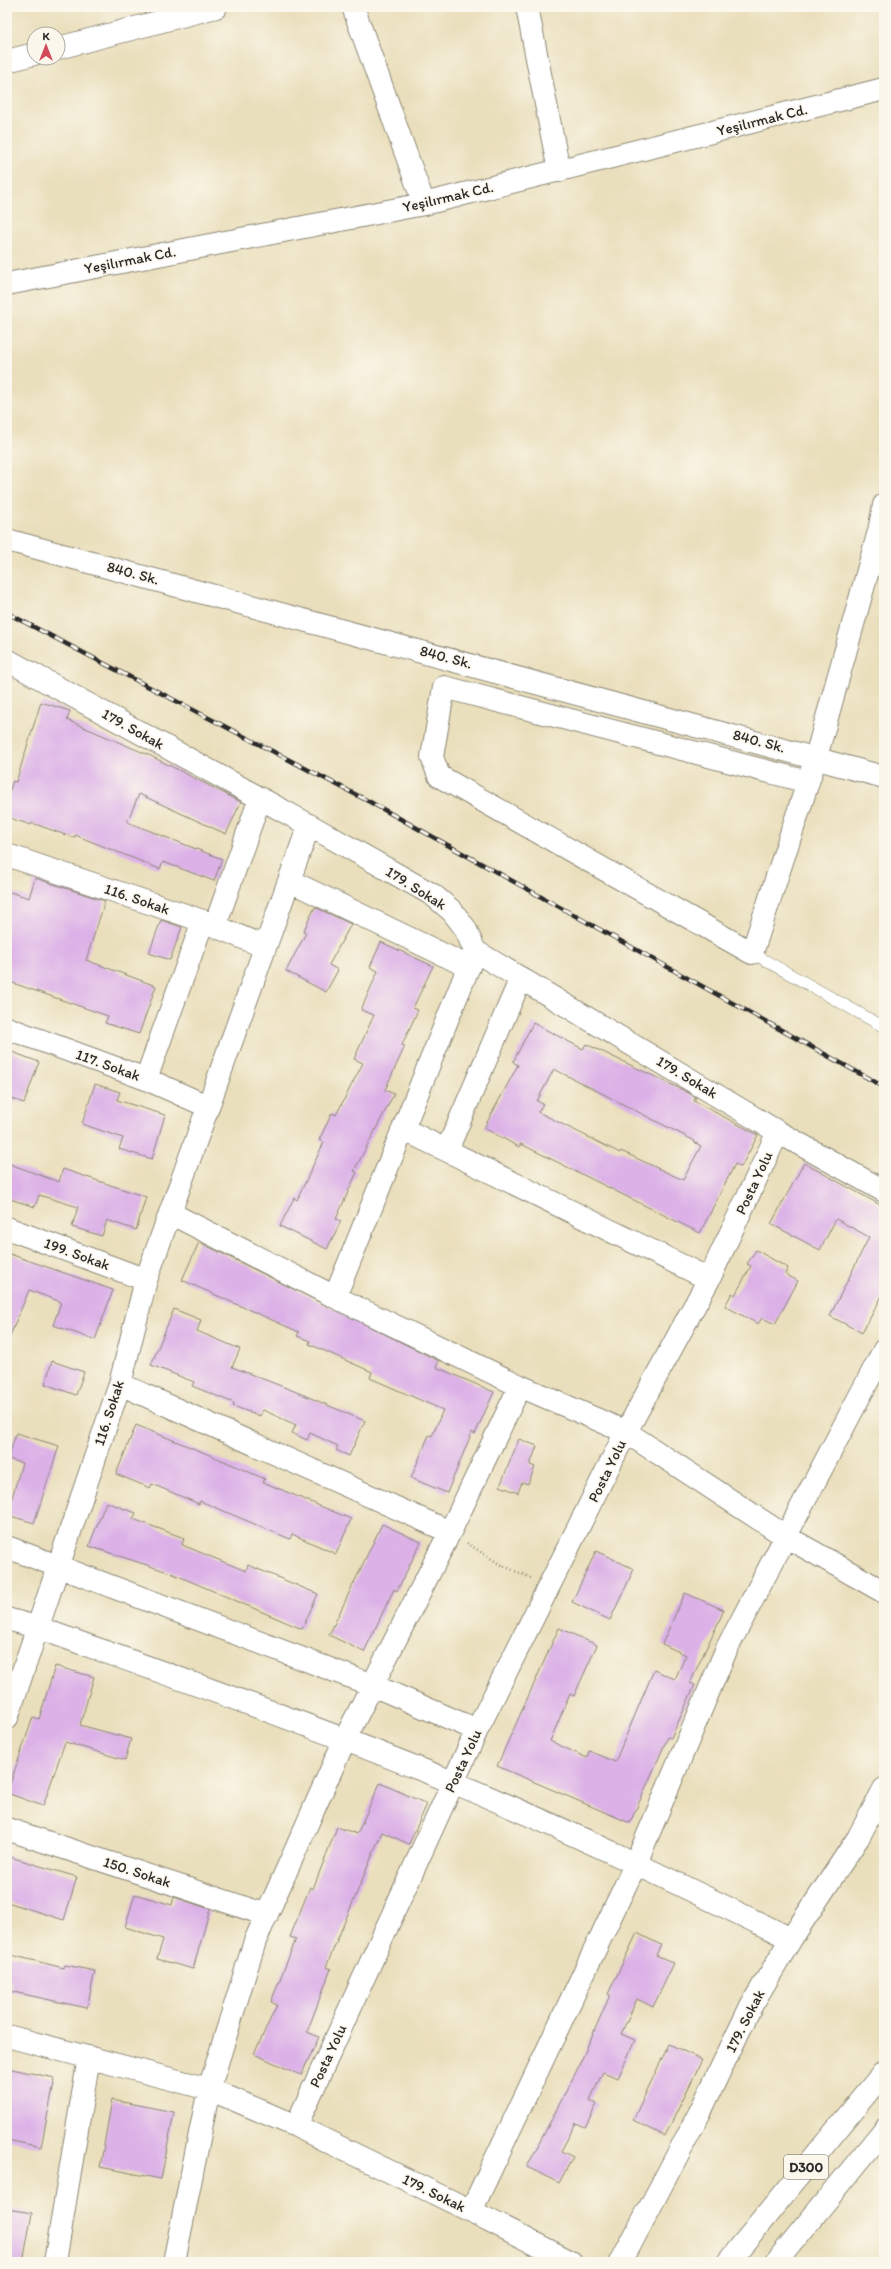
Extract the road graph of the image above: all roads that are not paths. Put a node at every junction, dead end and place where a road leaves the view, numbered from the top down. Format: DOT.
graph roads {
  1 [pos="216,7"];
  2 [pos="353,7"];
  3 [pos="527,7"];
  4 [pos="66,46"];
  5 [pos="26,56"];
  6 [pos="7,61"];
  7 [pos="884,89"];
  8 [pos="559,170"];
  9 [pos="424,204"];
  10 [pos="7,284"];
  11 [pos="884,505"];
  12 [pos="881,531"];
  13 [pos="7,540"];
  14 [pos="7,660"];
  15 [pos="816,757"];
  16 [pos="884,777"];
  17 [pos="808,782"];
  18 [pos="260,798"];
  19 [pos="309,825"];
  20 [pos="7,855"];
  21 [pos="290,881"];
  22 [pos="209,924"];
  23 [pos="265,947"];
  24 [pos="752,953"];
  25 [pos="472,959"];
  26 [pos="521,978"];
  27 [pos="884,1027"];
  28 [pos="7,1028"];
  29 [pos="146,1079"];
  30 [pos="207,1106"];
  31 [pos="403,1129"];
  32 [pos="778,1132"];
  33 [pos="448,1150"];
  34 [pos="884,1191"];
  35 [pos="170,1213"];
  36 [pos="7,1228"];
  37 [pos="709,1279"];
  38 [pos="146,1280"];
  39 [pos="335,1297"];
  40 [pos="884,1350"];
  41 [pos="120,1384"];
  42 [pos="520,1386"];
  43 [pos="626,1432"];
  44 [pos="450,1532"];
  45 [pos="785,1536"];
  46 [pos="7,1547"];
  47 [pos="58,1566"];
  48 [pos="884,1592"];
  49 [pos="7,1619"];
  50 [pos="36,1627"];
  51 [pos="372,1685"];
  52 [pos="7,1718"];
  53 [pos="477,1730"];
  54 [pos="345,1739"];
  55 [pos="454,1782"];
  56 [pos="884,1789"];
  57 [pos="7,1829"];
  58 [pos="636,1863"];
  59 [pos="267,1915"];
  60 [pos="791,1939"];
  61 [pos="7,2036"];
  62 [pos="89,2057"];
  63 [pos="884,2072"];
  64 [pos="209,2089"];
  65 [pos="296,2126"];
  66 [pos="884,2130"];
  67 [pos="471,2211"];
  68 [pos="55,2262"];
  69 [pos="174,2262"];
  70 [pos="571,2262"];
  71 [pos="621,2262"];
  72 [pos="728,2262"];
  73 [pos="776,2262"];
  1 -- 4 [label="main road"];
  2 -- 9 [label="main road"];
  3 -- 8 [label="main road"];
  5 -- 6 [label="main road"];
  7 -- 8 [label="main road, Yeşilırmak Cd."];
  8 -- 9 [label="main road, Yeşilırmak Cd."];
  9 -- 10 [label="main road, Yeşilırmak Cd."];
  11 -- 12 [label="main road"];
  12 -- 15 [label="main road"];
  13 -- 15 [label="main road, 840. Sk."];
  14 -- 18 [label="main road, 179. Sokak"];
  15 -- 16 [label="main road, 840. Sk."];
  15 -- 17 [label="main road"];
  17 -- 24 [label="main road"];
  17 -- 24 [label="main road"];
  18 -- 19 [label="main road, 179. Sokak"];
  18 -- 22 [label="main road"];
  19 -- 21 [label="main road, 116. Sokak"];
  19 -- 25 [label="main road, 179. Sokak"];
  20 -- 22 [label="main road, 116. Sokak"];
  21 -- 23 [label="main road, 116. Sokak"];
  21 -- 25 [label="main road"];
  22 -- 23 [label="main road, 116. Sokak"];
  22 -- 29 [label="main road"];
  23 -- 30 [label="main road, 116. Sokak"];
  24 -- 27 [label="lane"];
  25 -- 26 [label="main road, 179. Sokak"];
  25 -- 31 [label="main road"];
  26 -- 32 [label="main road, 179. Sokak"];
  26 -- 33 [label="main road"];
  28 -- 29 [label="main road, 117. Sokak"];
  29 -- 30 [label="main road, 117. Sokak"];
  30 -- 35 [label="main road, 116. Sokak"];
  31 -- 33 [label="main road"];
  31 -- 39 [label="main road"];
  32 -- 34 [label="main road, 179. Sokak"];
  32 -- 37 [label="main road, Posta Yolu"];
  33 -- 37 [label="main road"];
  35 -- 38 [label="main road, 116. Sokak"];
  35 -- 39 [label="main road"];
  36 -- 38 [label="main road, 199. Sokak"];
  37 -- 43 [label="main road, Posta Yolu"];
  38 -- 41 [label="main road, 116. Sokak"];
  39 -- 42 [label="main road"];
  40 -- 45 [label="main road"];
  41 -- 44 [label="main road"];
  41 -- 47 [label="main road, 116. Sokak"];
  42 -- 43 [label="main road"];
  42 -- 44 [label="main road"];
  43 -- 45 [label="main road"];
  43 -- 53 [label="main road, Posta Yolu"];
  44 -- 51 [label="main road"];
  45 -- 48 [label="main road"];
  45 -- 58 [label="main road"];
  46 -- 47 [label="main road"];
  47 -- 50 [label="main road, 116. Sokak"];
  47 -- 51 [label="main road"];
  49 -- 50 [label="main road"];
  50 -- 52 [label="main road, 116. Sokak"];
  50 -- 54 [label="main road"];
  51 -- 53 [label="main road"];
  51 -- 54 [label="main road"];
  53 -- 55 [label="main road, Posta Yolu"];
  54 -- 55 [label="main road"];
  54 -- 59 [label="main road"];
  55 -- 58 [label="main road"];
  55 -- 65 [label="main road, Posta Yolu"];
  56 -- 60 [label="main road, 179. Sokak"];
  57 -- 59 [label="main road, 150. Sokak"];
  58 -- 60 [label="main road"];
  58 -- 67 [label="main road"];
  59 -- 64 [label="main road"];
  60 -- 71 [label="main road, 179. Sokak"];
  61 -- 62 [label="main road"];
  62 -- 64 [label="main road"];
  62 -- 68 [label="main road"];
  63 -- 72 [label="main road, D300"];
  64 -- 65 [label="main road"];
  64 -- 69 [label="main road"];
  65 -- 67 [label="main road, 179. Sokak"];
  66 -- 73 [label="main road, D300"];
  67 -- 70 [label="main road, 179. Sokak"];
}
